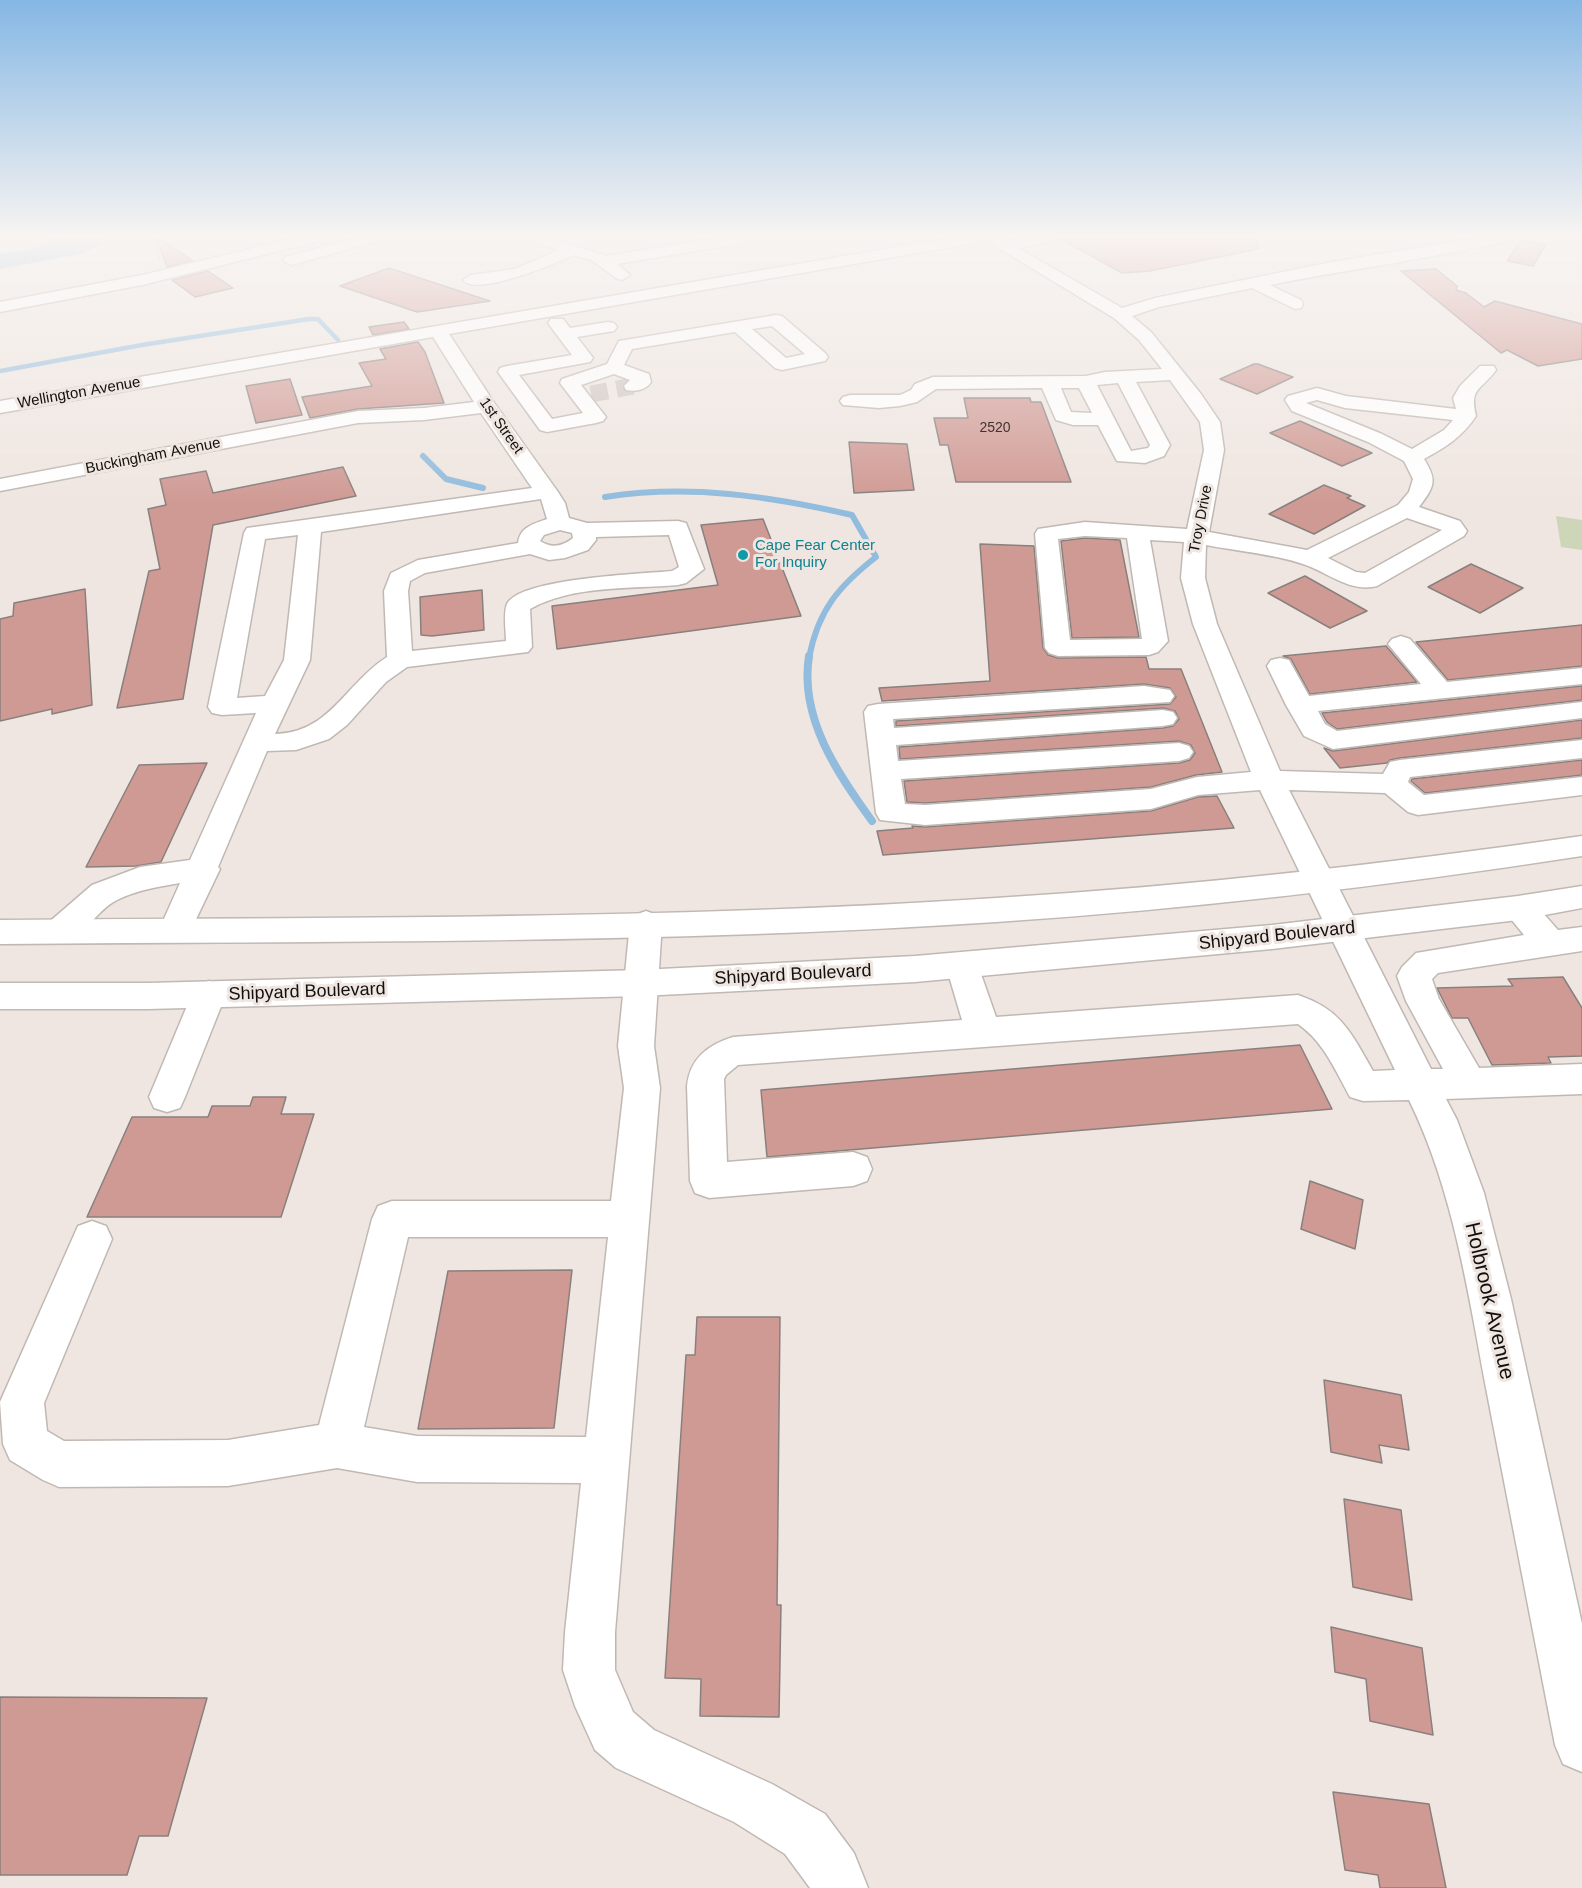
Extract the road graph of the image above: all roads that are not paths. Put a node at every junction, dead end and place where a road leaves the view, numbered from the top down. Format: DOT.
graph roads {
  1 [pos="467,326"];
  2 [pos="738,326"];
  3 [pos="1135,326"];
  4 [pos="608,327"];
  5 [pos="438,331"];
  6 [pos="620,355"];
  7 [pos="584,358"];
  8 [pos="1487,370"];
  9 [pos="1175,374"];
  10 [pos="1124,376"];
  11 [pos="1049,382"];
  12 [pos="1086,382"];
  13 [pos="633,386"];
  14 [pos="850,401"];
  15 [pos="486,406"];
  16 [pos="0,407"];
  17 [pos="1466,416"];
  18 [pos="1104,419"];
  19 [pos="1412,457"];
  20 [pos="0,485"];
  21 [pos="547,492"];
  22 [pos="1406,510"];
  23 [pos="559,523"];
  24 [pos="310,526"];
  25 [pos="583,530"];
  26 [pos="1137,532"];
  27 [pos="1196,536"];
  28 [pos="532,547"];
  29 [pos="1310,558"];
  30 [pos="1401,644"];
  31 [pos="400,660"];
  32 [pos="1280,666"];
  33 [pos="1582,676"];
  34 [pos="1441,692"];
  35 [pos="274,704"];
  36 [pos="1299,705"];
  37 [pos="1582,710"];
  38 [pos="257,743"];
  39 [pos="1582,749"];
  40 [pos="1179,752"];
  41 [pos="887,768"];
  42 [pos="1269,780"];
  43 [pos="1392,784"];
  44 [pos="1197,786"];
  45 [pos="1582,786"];
  46 [pos="1582,846"];
  47 [pos="204,869"];
  48 [pos="1319,882"];
  49 [pos="1582,897"];
  50 [pos="1518,908"];
  51 [pos="646,923"];
  52 [pos="1342,929"];
  53 [pos="175,930"];
  54 [pos="60,931"];
  55 [pos="0,932"];
  56 [pos="1566,942"];
  57 [pos="963,966"];
  58 [pos="641,983"];
  59 [pos="209,994"];
  60 [pos="0,996"];
  61 [pos="1423,1001"];
  62 [pos="1379,1004"];
  63 [pos="983,1032"];
  64 [pos="1582,1079"];
  65 [pos="1469,1083"];
  66 [pos="1420,1084"];
  67 [pos="167,1097"];
  68 [pos="853,1169"];
  69 [pos="629,1220"];
  70 [pos="92,1239"];
  71 [pos="336,1445"];
  72 [pos="606,1460"];
  73 [pos="1582,1745"];
  74 [pos="840,1888"];
  1 -- 5 [label="street, Wellington Avenue"];
  2 -- 6 [label="street"];
  3 -- 9 [label="street, Troy Drive"];
  4 -- 6 [label="street"];
  4 -- 7 [label="street"];
  5 -- 15 [label="street, 1st Street"];
  5 -- 16 [label="street, Wellington Avenue"];
  6 -- 7 [label="street"];
  6 -- 7 [label="street"];
  6 -- 13 [label="street"];
  8 -- 17 [label="street"];
  9 -- 10 [label="street"];
  9 -- 27 [label="street, Troy Drive"];
  10 -- 12 [label="street"];
  10 -- 18 [label="street"];
  11 -- 12 [label="street"];
  11 -- 14 [label="street"];
  11 -- 18 [label="street"];
  12 -- 18 [label="street"];
  15 -- 20 [label="street, Buckingham Avenue"];
  15 -- 21 [label="street, 1st Street"];
  17 -- 19 [label="street"];
  17 -- 19 [label="street"];
  19 -- 22 [label="street"];
  21 -- 23 [label="street, 1st Street"];
  21 -- 24 [label="street"];
  22 -- 29 [label="street"];
  22 -- 29 [label="street"];
  23 -- 25 [label="street"];
  23 -- 28 [label="street"];
  24 -- 35 [label="street"];
  24 -- 35 [label="street"];
  25 -- 28 [label="street"];
  25 -- 31 [label="street"];
  26 -- 26 [label="street"];
  26 -- 27 [label="street"];
  27 -- 29 [label="street"];
  27 -- 42 [label="street, Troy Drive"];
  28 -- 31 [label="street"];
  30 -- 34 [label="street"];
  31 -- 38 [label="street"];
  32 -- 36 [label="street"];
  33 -- 34 [label="street"];
  34 -- 36 [label="street"];
  35 -- 38 [label="street"];
  36 -- 37 [label="street"];
  38 -- 47 [label="street"];
  39 -- 43 [label="street"];
  40 -- 41 [label="street"];
  40 -- 41 [label="street"];
  40 -- 44 [label="street"];
  41 -- 44 [label="street"];
  42 -- 43 [label="street"];
  42 -- 44 [label="street"];
  42 -- 48 [label="street, Troy Drive"];
  43 -- 45 [label="street"];
  46 -- 48 [label="street"];
  47 -- 53 [label="street"];
  47 -- 54 [label="street"];
  48 -- 51 [label="street"];
  48 -- 52 [label="street, Holbrook Avenue"];
  49 -- 50 [label="street, Shipyard Boulevard"];
  50 -- 52 [label="street, Shipyard Boulevard"];
  50 -- 56 [label="street"];
  51 -- 53 [label="street"];
  51 -- 58 [label="street"];
  52 -- 57 [label="street, Shipyard Boulevard"];
  52 -- 62 [label="street, Holbrook Avenue"];
  53 -- 54 [label="street"];
  54 -- 55 [label="street"];
  56 -- 61 [label="street"];
  57 -- 58 [label="street, Shipyard Boulevard"];
  57 -- 63 [label="street"];
  58 -- 59 [label="street, Shipyard Boulevard"];
  58 -- 69 [label="street"];
  59 -- 60 [label="street, Shipyard Boulevard"];
  59 -- 67 [label="street"];
  61 -- 62 [label="street"];
  61 -- 65 [label="street"];
  62 -- 66 [label="street, Holbrook Avenue"];
  63 -- 66 [label="street"];
  63 -- 68 [label="street"];
  64 -- 65 [label="street"];
  65 -- 66 [label="street"];
  66 -- 73 [label="street, Holbrook Avenue"];
  69 -- 71 [label="street"];
  69 -- 72 [label="street"];
  70 -- 71 [label="street"];
  71 -- 72 [label="street"];
  72 -- 74 [label="street"];
}
